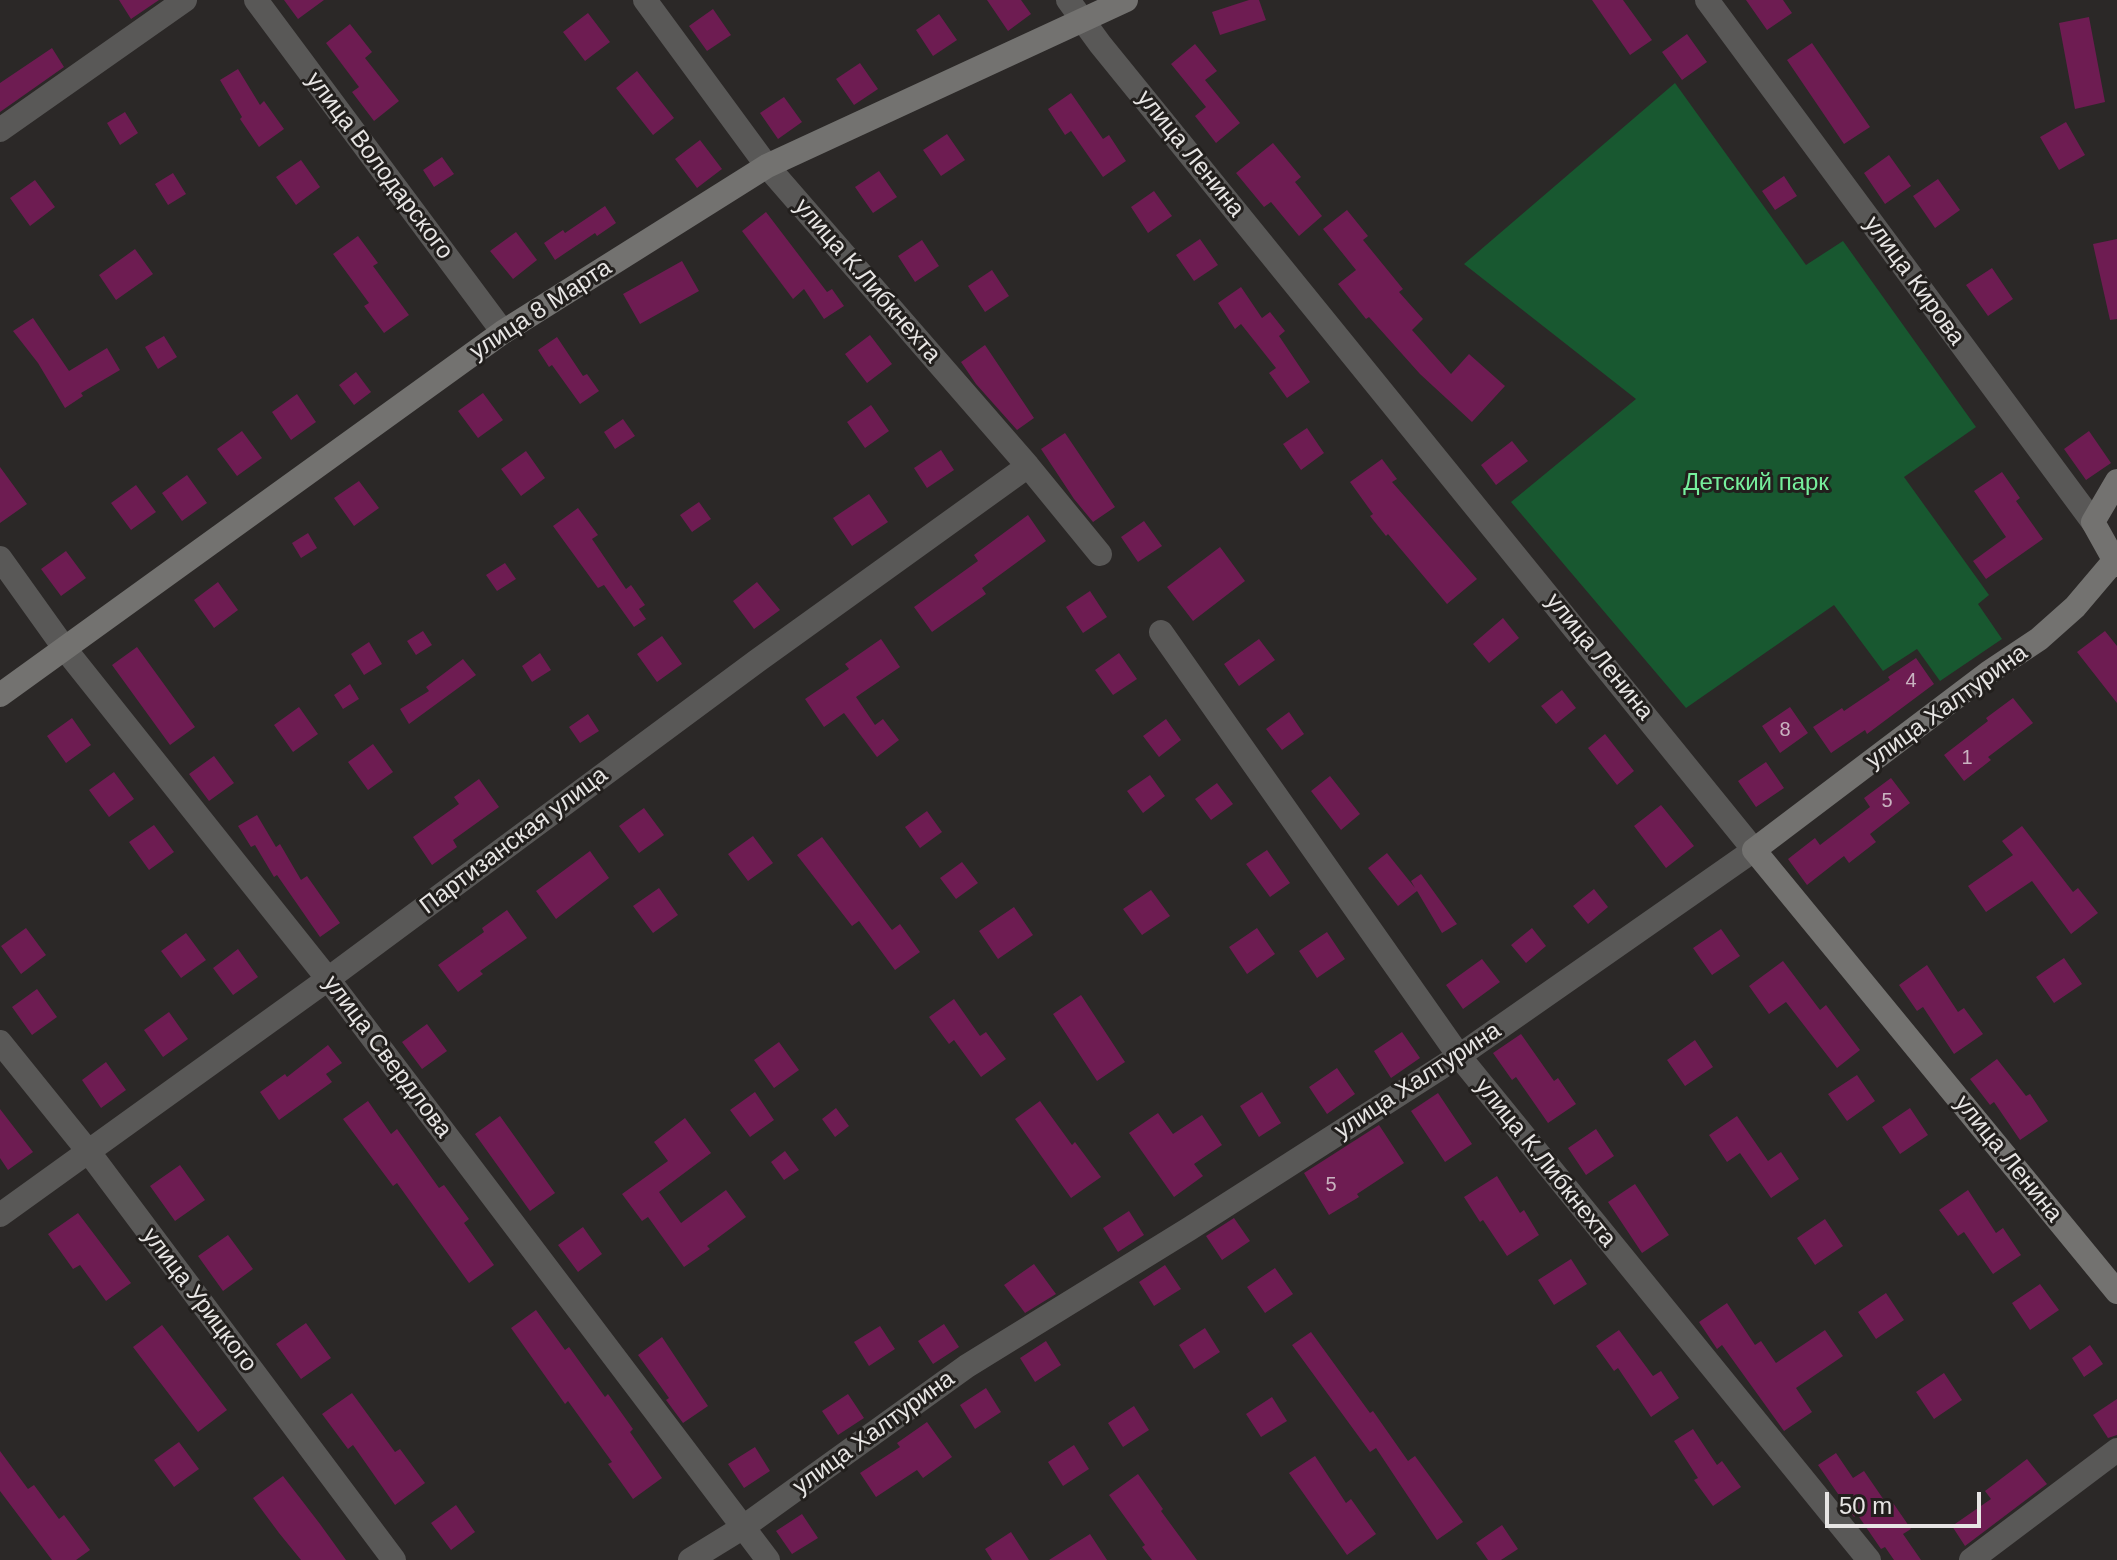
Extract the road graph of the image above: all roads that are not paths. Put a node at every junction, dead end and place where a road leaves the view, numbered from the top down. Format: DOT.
graph roads {
  1 [pos="185,0"];
  2 [pos="256,0"];
  3 [pos="645,0"];
  4 [pos="1068,0"];
  5 [pos="1126,0"];
  6 [pos="1707,0"];
  7 [pos="1082,21"];
  8 [pos="0,130"];
  9 [pos="767,166"];
  10 [pos="503,332"];
  11 [pos="1028,466"];
  12 [pos="2117,481"];
  13 [pos="2093,522"];
  14 [pos="1100,554"];
  15 [pos="0,558"];
  16 [pos="2115,563"];
  17 [pos="1161,632"];
  18 [pos="65,649"];
  19 [pos="0,695"];
  20 [pos="1754,850"];
  21 [pos="328,979"];
  22 [pos="0,1042"];
  23 [pos="1459,1056"];
  24 [pos="88,1151"];
  25 [pos="0,1215"];
  26 [pos="2117,1292"];
  27 [pos="2117,1450"];
  28 [pos="742,1528"];
  29 [pos="394,1560"];
  30 [pos="690,1560"];
  31 [pos="768,1560"];
  32 [pos="1869,1560"];
  33 [pos="1971,1560"];
  1 -- 8 [label="street"];
  2 -- 10 [label="street, улица Володарского"];
  3 -- 9 [label="street, улица К.Либкнехта"];
  4 -- 7 [label="street, улица Ленина"];
  5 -- 7 [label="main road, улица 8 Марта"];
  6 -- 13 [label="street, улица Кирова"];
  7 -- 9 [label="main road, улица 8 Марта"];
  7 -- 20 [label="street, улица Ленина"];
  9 -- 10 [label="main road, улица 8 Марта"];
  9 -- 11 [label="street, улица К.Либкнехта"];
  10 -- 18 [label="main road, улица 8 Марта"];
  11 -- 14 [label="street, улица К.Либкнехта"];
  11 -- 21 [label="street, Партизанская улица"];
  12 -- 13 [label="main road"];
  13 -- 16 [label="main road, улица Кирова"];
  15 -- 18 [label="street, улица Свердлова"];
  16 -- 20 [label="main road, улица Халтурина"];
  17 -- 23 [label="street, улица К.Либкнехта"];
  18 -- 19 [label="main road, улица 8 Марта"];
  18 -- 21 [label="street, улица Свердлова"];
  20 -- 23 [label="street, улица Халтурина"];
  20 -- 26 [label="main road, улица Ленина"];
  21 -- 24 [label="street, Партизанская улица"];
  21 -- 28 [label="street, улица Свердлова"];
  22 -- 24 [label="street, улица Урицкого"];
  23 -- 28 [label="street, улица Халтурина"];
  23 -- 32 [label="street, улица К.Либкнехта"];
  24 -- 25 [label="street, Партизанская улица"];
  24 -- 29 [label="street, улица Урицкого"];
  27 -- 33 [label="street"];
  28 -- 30 [label="street, улица Халтурина"];
  28 -- 31 [label="street, улица Свердлова"];
}
